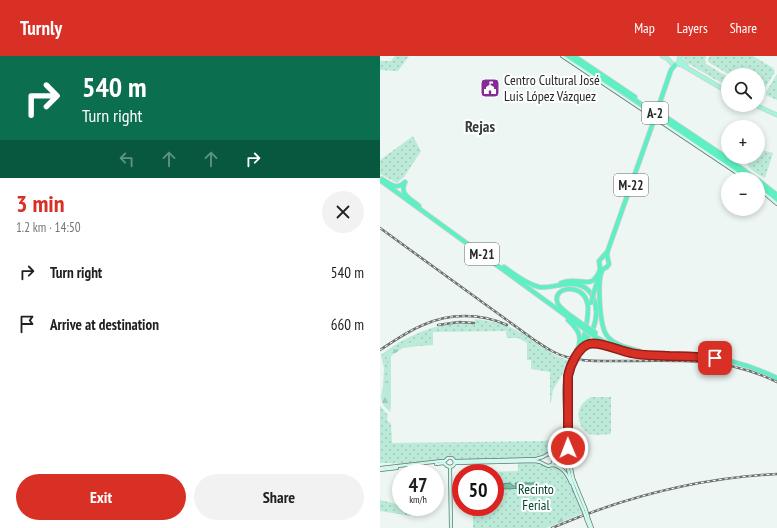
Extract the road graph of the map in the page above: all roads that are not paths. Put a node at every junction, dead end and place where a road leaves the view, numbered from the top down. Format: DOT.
graph roads {
  1 [pos="562,56"];
  2 [pos="568,56"];
  3 [pos="574,56"];
  4 [pos="662,56"];
  5 [pos="671,56"];
  6 [pos="680,58"];
  7 [pos="673,63"];
  8 [pos="721,86"];
  9 [pos="721,86"];
  10 [pos="658,108"];
  11 [pos="765,108"];
  12 [pos="765,109"];
  13 [pos="777,114"];
  14 [pos="654,120"];
  15 [pos="736,172"];
  16 [pos="741,172"];
  17 [pos="746,172"];
  18 [pos="380,179"];
  19 [pos="765,186"];
  20 [pos="765,190"];
  21 [pos="765,194"];
  22 [pos="777,195"];
  23 [pos="777,199"];
  24 [pos="777,204"];
  25 [pos="421,207"];
  26 [pos="605,258"];
  27 [pos="498,264"];
  28 [pos="601,270"];
  29 [pos="522,284"];
  30 [pos="544,288"];
  31 [pos="583,325"];
  32 [pos="594,333"];
  33 [pos="589,335"];
  34 [pos="583,342"];
  35 [pos="581,349"];
  36 [pos="640,351"];
  37 [pos="577,354"];
  38 [pos="647,355"];
  39 [pos="777,376"];
  40 [pos="566,435"];
  41 [pos="543,457"];
  42 [pos="554,458"];
  43 [pos="455,462"];
  44 [pos="445,463"];
  45 [pos="543,463"];
  46 [pos="552,465"];
  47 [pos="450,467"];
  48 [pos="391,468"];
  49 [pos="380,469"];
  50 [pos="577,495"];
  51 [pos="585,511"];
  52 [pos="451,528"];
  53 [pos="591,528"];
  1 -- 15 [label="main road"];
  2 -- 16 [label="highway, A-2"];
  3 -- 17 [label="highway, A-2"];
  4 -- 7 [label="main road"];
  5 -- 7 [label="main road"];
  6 -- 7 [label="main road"];
  6 -- 9 [label="main road"];
  7 -- 8 [label="main road"];
  7 -- 10 [label="highway"];
  11 -- 13 [label="main road"];
  12 -- 13 [label="main road"];
  14 -- 26 [label="highway, M-22"];
  18 -- 25 [label="highway, M-21"];
  18 -- 25 [label="highway"];
  18 -- 29 [label="highway, M-21"];
  19 -- 22 [label="highway, A-2"];
  20 -- 23 [label="highway"];
  21 -- 24 [label="main road"];
  25 -- 27 [label="highway, M-21"];
  26 -- 28 [label="highway, M-22"];
  26 -- 28 [label="highway, M-22"];
  27 -- 30 [label="highway"];
  27 -- 31 [label="highway, M-21"];
  28 -- 30 [label="highway"];
  28 -- 31 [label="highway, M-22, bridge"];
  28 -- 36 [label="highway"];
  29 -- 31 [label="highway, M-21"];
  29 -- 37 [label="highway"];
  30 -- 32 [label="highway"];
  31 -- 31 [label="highway"];
  31 -- 32 [label="highway, M-21, bridge"];
  31 -- 34 [label="highway, M-22"];
  32 -- 36 [label="highway, M-21"];
  32 -- 38 [label="highway, M-21"];
  33 -- 35 [label="highway"];
  34 -- 35 [label="main road"];
  34 -- 37 [label="main road"];
  35 -- 37 [label="main road"];
  36 -- 39 [label="highway, M-21"];
  37 -- 38 [label="highway"];
  37 -- 40 [label="main road"];
  37 -- 51 [label="main road"];
  38 -- 39 [label="highway, M-21"];
  40 -- 42 [label="main road"];
  40 -- 50 [label="main road"];
  41 -- 42 [label="main road"];
  41 -- 43 [label="main road"];
  41 -- 45 [label="main road"];
  42 -- 46 [label="main road"];
  43 -- 44 [label="main road"];
  43 -- 45 [label="main road"];
  43 -- 47 [label="main road"];
  44 -- 47 [label="main road"];
  44 -- 48 [label="main road"];
  44 -- 48 [label="main road"];
  45 -- 46 [label="main road"];
  46 -- 50 [label="main road"];
  47 -- 52 [label="main road"];
  48 -- 49 [label="main road"];
  50 -- 51 [label="main road"];
  51 -- 53 [label="main road, bridge"];
}
